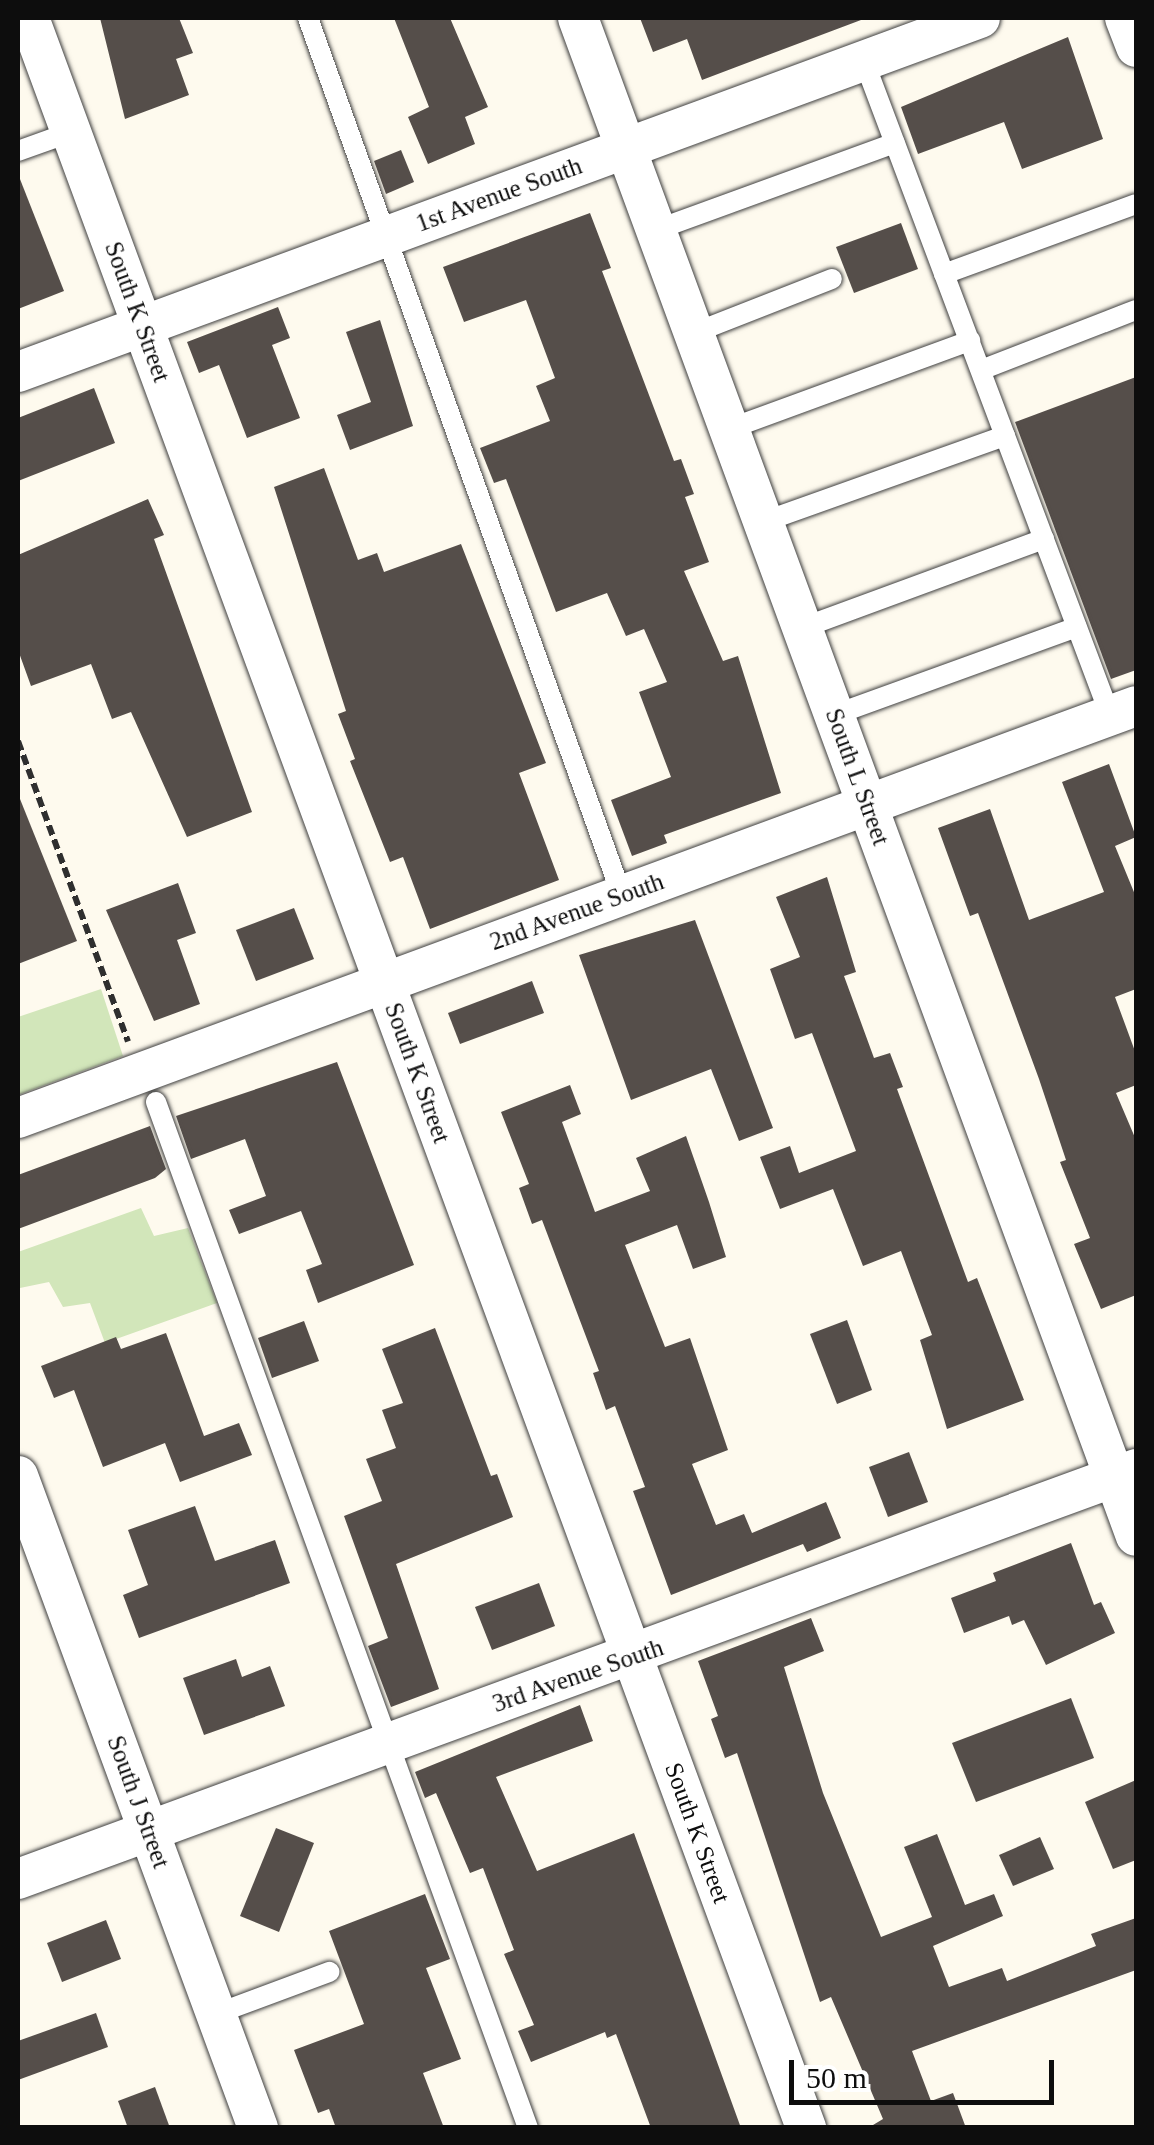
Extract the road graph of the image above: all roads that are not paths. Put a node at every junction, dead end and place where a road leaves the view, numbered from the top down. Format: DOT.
graph roads {
  1 [pos="29,18"];
  2 [pos="308,18"];
  3 [pos="578,18"];
  4 [pos="980,18"];
  5 [pos="1126,18"];
  6 [pos="1136,47"];
  7 [pos="864,60"];
  8 [pos="71,132"];
  9 [pos="895,143"];
  10 [pos="626,148"];
  11 [pos="18,152"];
  12 [pos="1136,204"];
  13 [pos="656,230"];
  14 [pos="388,236"];
  15 [pos="944,274"];
  16 [pos="832,280"];
  17 [pos="1136,310"];
  18 [pos="142,326"];
  19 [pos="694,333"];
  20 [pos="970,341"];
  21 [pos="981,370"];
  22 [pos="18,372"];
  23 [pos="729,428"];
  24 [pos="1006,436"];
  25 [pos="763,522"];
  26 [pos="1044,539"];
  27 [pos="1077,627"];
  28 [pos="802,628"];
  29 [pos="1124,711"];
  30 [pos="834,714"];
  31 [pos="868,806"];
  32 [pos="622,896"];
  33 [pos="385,984"];
  34 [pos="156,1102"];
  35 [pos="18,1118"];
  36 [pos="1126,1473"];
  37 [pos="18,1476"];
  38 [pos="1136,1536"];
  39 [pos="632,1655"];
  40 [pos="389,1744"];
  41 [pos="148,1828"];
  42 [pos="18,1879"];
  43 [pos="329,1972"];
  44 [pos="216,2014"];
  45 [pos="258,2128"];
  46 [pos="528,2128"];
  47 [pos="806,2128"];
  1 -- 8 [label="street, South K Street"];
  2 -- 14 [label="lane"];
  3 -- 10 [label="street, South L Street"];
  4 -- 7 [label="street, 1st Avenue South"];
  5 -- 6 [label="street"];
  7 -- 9 [label="lane"];
  7 -- 10 [label="street, 1st Avenue South"];
  8 -- 11 [label="lane"];
  8 -- 18 [label="street, South K Street"];
  9 -- 13 [label="lane"];
  9 -- 15 [label="lane"];
  10 -- 13 [label="street, South L Street"];
  10 -- 14 [label="street, 1st Avenue South"];
  12 -- 15 [label="lane"];
  13 -- 19 [label="street, South L Street"];
  14 -- 18 [label="street, 1st Avenue South"];
  14 -- 32 [label="lane"];
  15 -- 20 [label="lane"];
  16 -- 19 [label="lane"];
  17 -- 21 [label="lane"];
  18 -- 22 [label="street, 1st Avenue South"];
  18 -- 33 [label="street, South K Street"];
  19 -- 23 [label="street, South L Street"];
  20 -- 21 [label="lane"];
  20 -- 23 [label="lane"];
  21 -- 24 [label="lane"];
  23 -- 25 [label="street, South L Street"];
  24 -- 25 [label="lane"];
  24 -- 26 [label="lane"];
  25 -- 28 [label="street, South L Street"];
  26 -- 27 [label="lane"];
  26 -- 28 [label="lane"];
  27 -- 29 [label="lane"];
  27 -- 30 [label="lane"];
  28 -- 30 [label="street, South L Street"];
  29 -- 31 [label="street, 2nd Avenue South"];
  30 -- 31 [label="street, South L Street"];
  31 -- 32 [label="street, 2nd Avenue South"];
  31 -- 36 [label="street, South L Street"];
  32 -- 33 [label="street, 2nd Avenue South"];
  33 -- 35 [label="street, 2nd Avenue South"];
  33 -- 39 [label="street, South K Street"];
  34 -- 40 [label="lane"];
  36 -- 38 [label="street, South L Street"];
  36 -- 39 [label="street, 3rd Avenue South"];
  37 -- 41 [label="street, South J Street"];
  39 -- 40 [label="street, 3rd Avenue South"];
  39 -- 47 [label="street, South K Street"];
  40 -- 41 [label="street, 3rd Avenue South"];
  40 -- 46 [label="lane"];
  41 -- 42 [label="street, 3rd Avenue South"];
  41 -- 44 [label="street, South J Street"];
  43 -- 44 [label="lane"];
  44 -- 45 [label="street, South J Street"];
}
